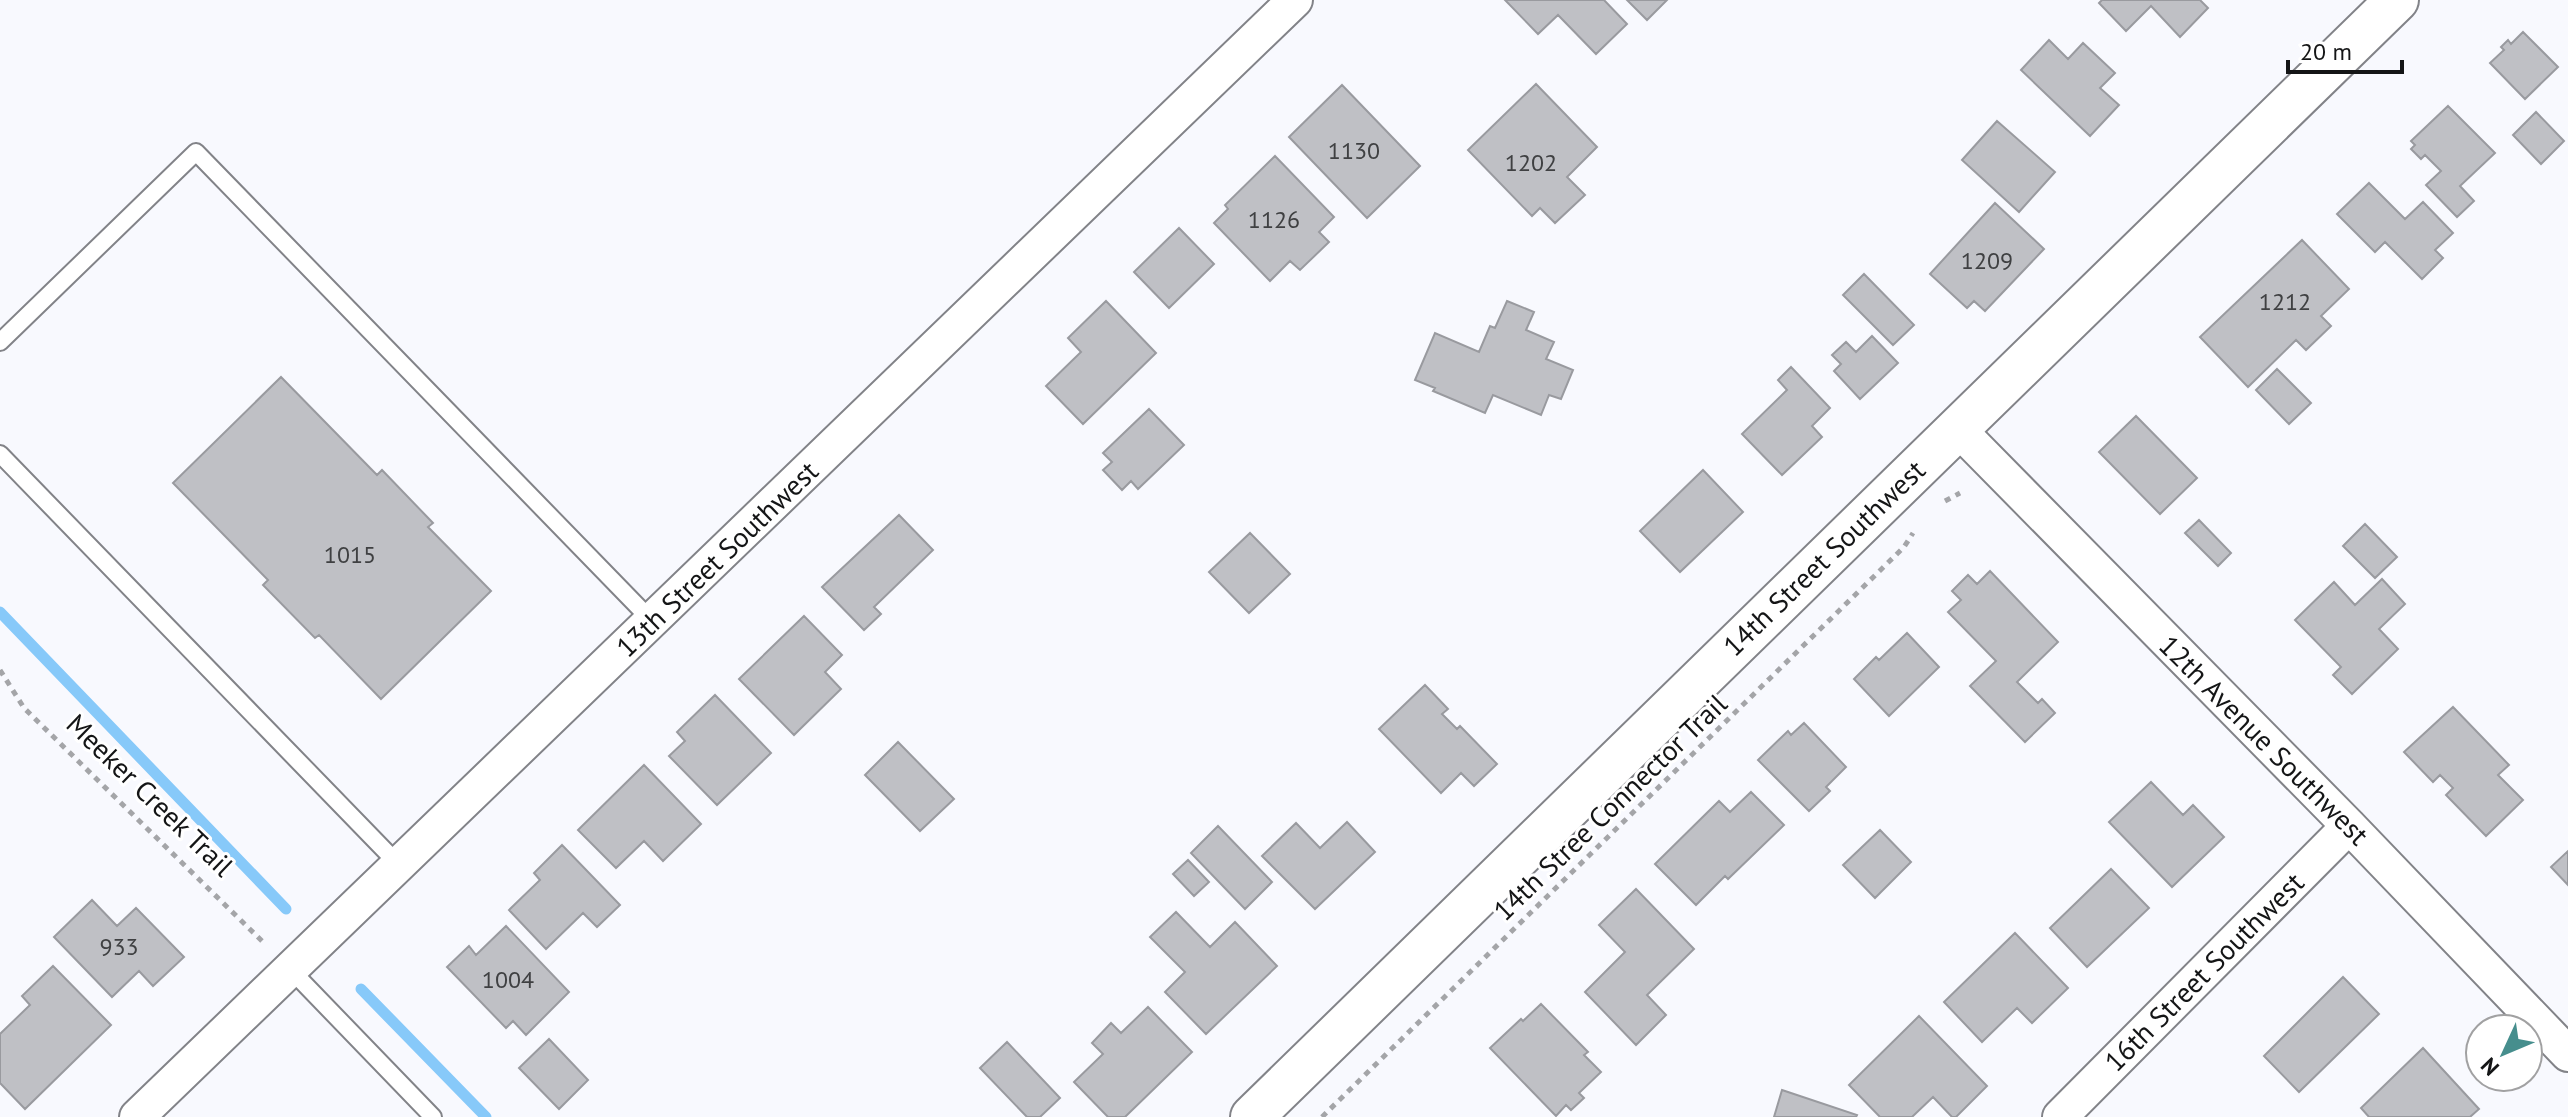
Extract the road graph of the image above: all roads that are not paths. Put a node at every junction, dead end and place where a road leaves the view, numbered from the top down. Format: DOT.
graph roads {
  1 [pos="1295,0"];
  2 [pos="2397,0"];
  3 [pos="0,342"];
  4 [pos="1957,428"];
  5 [pos="0,454"];
  6 [pos="652,621"];
  7 [pos="2349,826"];
  8 [pos="399,865"];
  9 [pos="282,960"];
  10 [pos="2568,1054"];
  11 [pos="137,1117"];
  12 [pos="433,1117"];
  13 [pos="1252,1117"];
  14 [pos="2060,1117"];
  1 -- 6 [label="street, 13th Street Southwest"];
  2 -- 4 [label="street, 14th Street Southwest"];
  3 -- 6 [label="lane"];
  4 -- 7 [label="street, 12th Avenue Southwest"];
  4 -- 13 [label="street, 14th Street Southwest"];
  5 -- 8 [label="lane"];
  6 -- 8 [label="street, 13th Street Southwest"];
  7 -- 10 [label="street, 12th Avenue Southwest"];
  7 -- 14 [label="street, 16th Street Southwest"];
  8 -- 9 [label="street, 13th Street Southwest"];
  9 -- 11 [label="street, 13th Street Southwest"];
  9 -- 12 [label="lane"];
}
